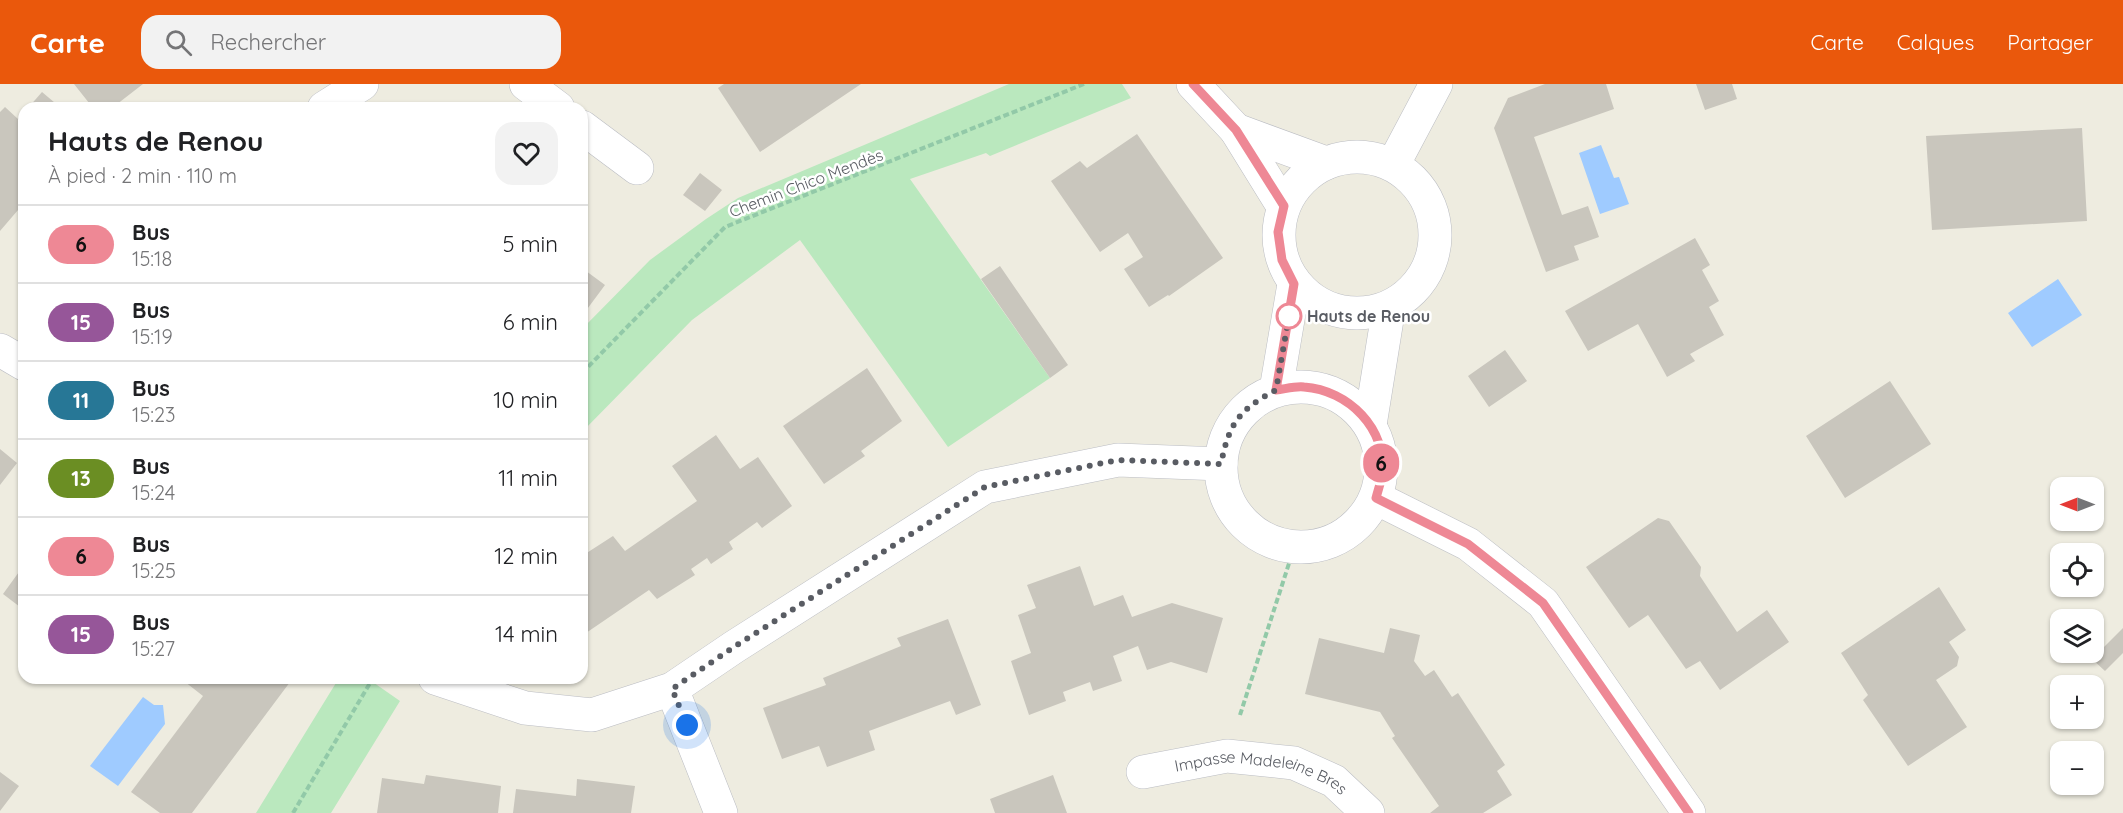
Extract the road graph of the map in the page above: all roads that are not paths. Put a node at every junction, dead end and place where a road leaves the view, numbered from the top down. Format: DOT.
graph roads {
  1 [pos="362,84"];
  2 [pos="526,84"];
  3 [pos="1193,84"];
  4 [pos="1436,84"];
  5 [pos="334,102"];
  6 [pos="550,102"];
  7 [pos="1236,130"];
  8 [pos="588,132"];
  9 [pos="1326,163"];
  10 [pos="1393,165"];
  11 [pos="636,168"];
  12 [pos="1284,206"];
  13 [pos="1294,284"];
  14 [pos="1389,307"];
  15 [pos="0,350"];
  16 [pos="18,360"];
  17 [pos="1276,390"];
  18 [pos="1370,425"];
  19 [pos="1221,464"];
  20 [pos="1376,498"];
  21 [pos="453,684"];
  22 [pos="672,689"];
  23 [pos="1143,772"];
  24 [pos="721,813"];
  25 [pos="1368,813"];
  26 [pos="1689,813"];
  1 -- 5 [label="street"];
  2 -- 6 [label="street"];
  3 -- 7 [label="street"];
  4 -- 10 [label="street"];
  7 -- 9 [label="street"];
  7 -- 12 [label="street"];
  8 -- 11 [label="street"];
  9 -- 10 [label="street"];
  9 -- 12 [label="street"];
  10 -- 14 [label="street"];
  12 -- 13 [label="street"];
  13 -- 14 [label="street"];
  13 -- 17 [label="street"];
  14 -- 18 [label="street"];
  15 -- 16 [label="street"];
  17 -- 18 [label="street"];
  17 -- 19 [label="street"];
  18 -- 20 [label="street"];
  19 -- 20 [label="street"];
  19 -- 22 [label="street"];
  20 -- 26 [label="street"];
  21 -- 22 [label="street"];
  22 -- 24 [label="street"];
  23 -- 25 [label="street, Impasse Madeleine Bres"];
}
